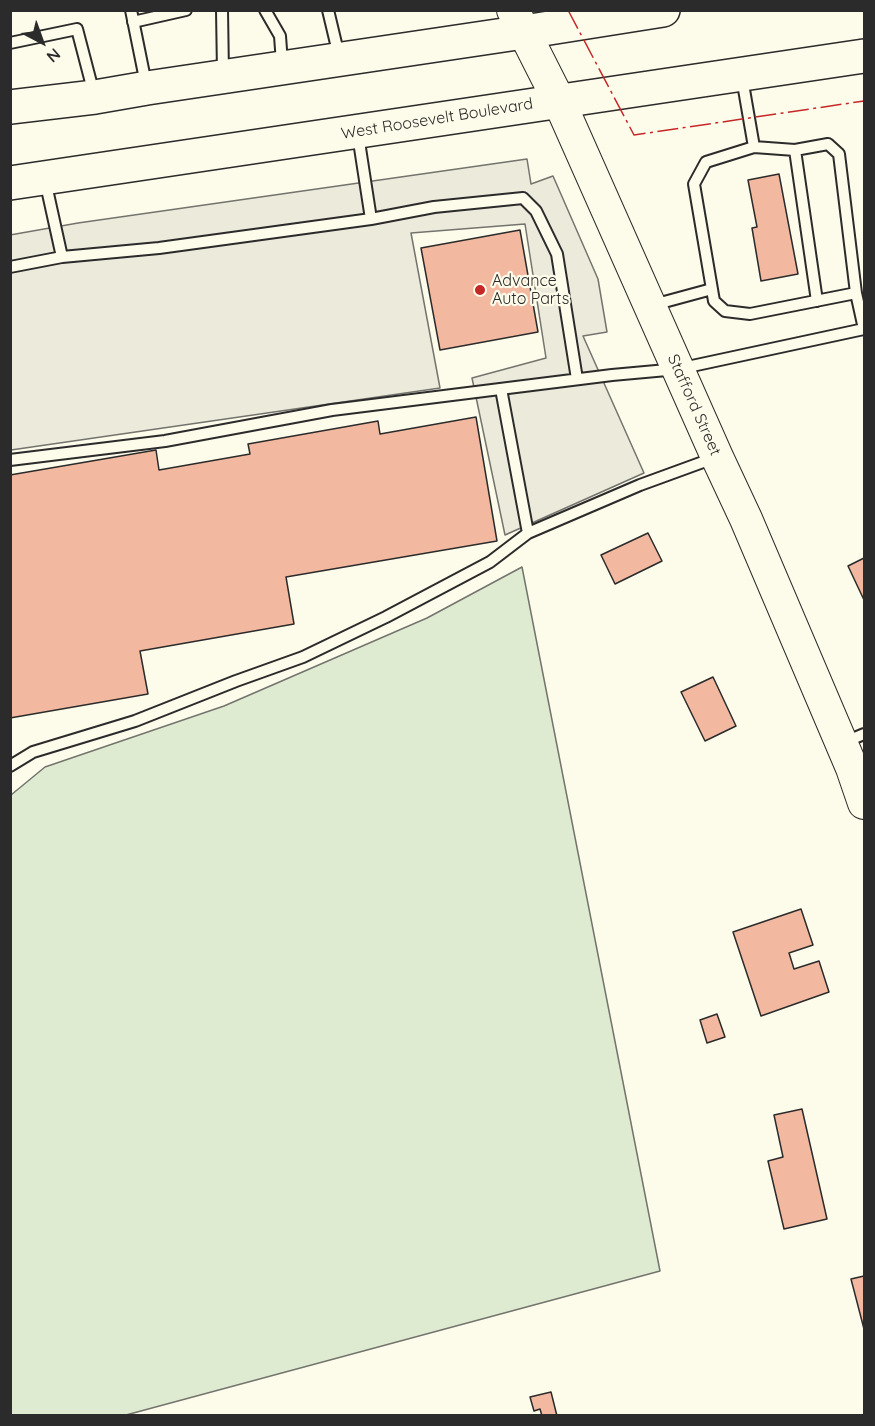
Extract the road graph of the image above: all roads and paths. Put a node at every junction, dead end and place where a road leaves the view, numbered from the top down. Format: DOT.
graph roads {
  1 [pos="186,10"];
  2 [pos="222,10"];
  3 [pos="265,10"];
  4 [pos="328,10"];
  5 [pos="663,10"];
  6 [pos="617,14"];
  7 [pos="132,16"];
  8 [pos="519,21"];
  9 [pos="10,43"];
  10 [pos="864,56"];
  11 [pos="339,59"];
  12 [pos="282,68"];
  13 [pos="741,75"];
  14 [pos="223,77"];
  15 [pos="147,88"];
  16 [pos="95,97"];
  17 [pos="559,101"];
  18 [pos="10,107"];
  19 [pos="357,131"];
  20 [pos="753,147"];
  21 [pos="795,150"];
  22 [pos="44,178"];
  23 [pos="10,183"];
  24 [pos="371,219"];
  25 [pos="62,257"];
  26 [pos="10,267"];
  27 [pos="712,289"];
  28 [pos="856,293"];
  29 [pos="817,301"];
  30 [pos="650,306"];
  31 [pos="864,329"];
  32 [pos="678,369"];
  33 [pos="577,379"];
  34 [pos="501,389"];
  35 [pos="717,457"];
  36 [pos="10,460"];
  37 [pos="528,533"];
  38 [pos="853,739"];
  39 [pos="10,766"];
  40 [pos="864,803"];
  1 -- 7 [label="lane"];
  2 -- 14 [label="lane"];
  3 -- 12 [label="lane"];
  4 -- 11 [label="lane"];
  5 -- 6 [label="highway"];
  6 -- 8 [label="highway"];
  7 -- 15 [label="lane"];
  8 -- 11 [label="highway"];
  8 -- 17 [label="street, Stafford Street"];
  9 -- 16 [label="lane"];
  10 -- 13 [label="highway, West Roosevelt Boulevard"];
  11 -- 12 [label="highway"];
  12 -- 14 [label="highway"];
  13 -- 17 [label="highway, West Roosevelt Boulevard"];
  13 -- 20 [label="lane"];
  14 -- 15 [label="highway"];
  15 -- 16 [label="highway"];
  16 -- 18 [label="highway"];
  17 -- 19 [label="highway, West Roosevelt Boulevard"];
  17 -- 30 [label="street, Stafford Street"];
  19 -- 22 [label="highway, West Roosevelt Boulevard"];
  19 -- 24 [label="lane"];
  20 -- 21 [label="lane"];
  20 -- 27 [label="lane"];
  21 -- 28 [label="lane"];
  21 -- 29 [label="lane"];
  22 -- 23 [label="highway, West Roosevelt Boulevard"];
  22 -- 25 [label="lane"];
  24 -- 25 [label="lane"];
  24 -- 33 [label="lane"];
  25 -- 26 [label="lane"];
  27 -- 29 [label="lane"];
  27 -- 30 [label="lane"];
  28 -- 29 [label="lane"];
  28 -- 31 [label="lane"];
  30 -- 32 [label="street, Stafford Street"];
  31 -- 32 [label="lane"];
  32 -- 33 [label="lane"];
  32 -- 35 [label="street, Stafford Street"];
  33 -- 34 [label="lane"];
  34 -- 36 [label="lane"];
  34 -- 37 [label="lane"];
  35 -- 37 [label="lane"];
  35 -- 38 [label="street, Stafford Street"];
  37 -- 39 [label="lane"];
  38 -- 40 [label="street, Stafford Street"];
}
